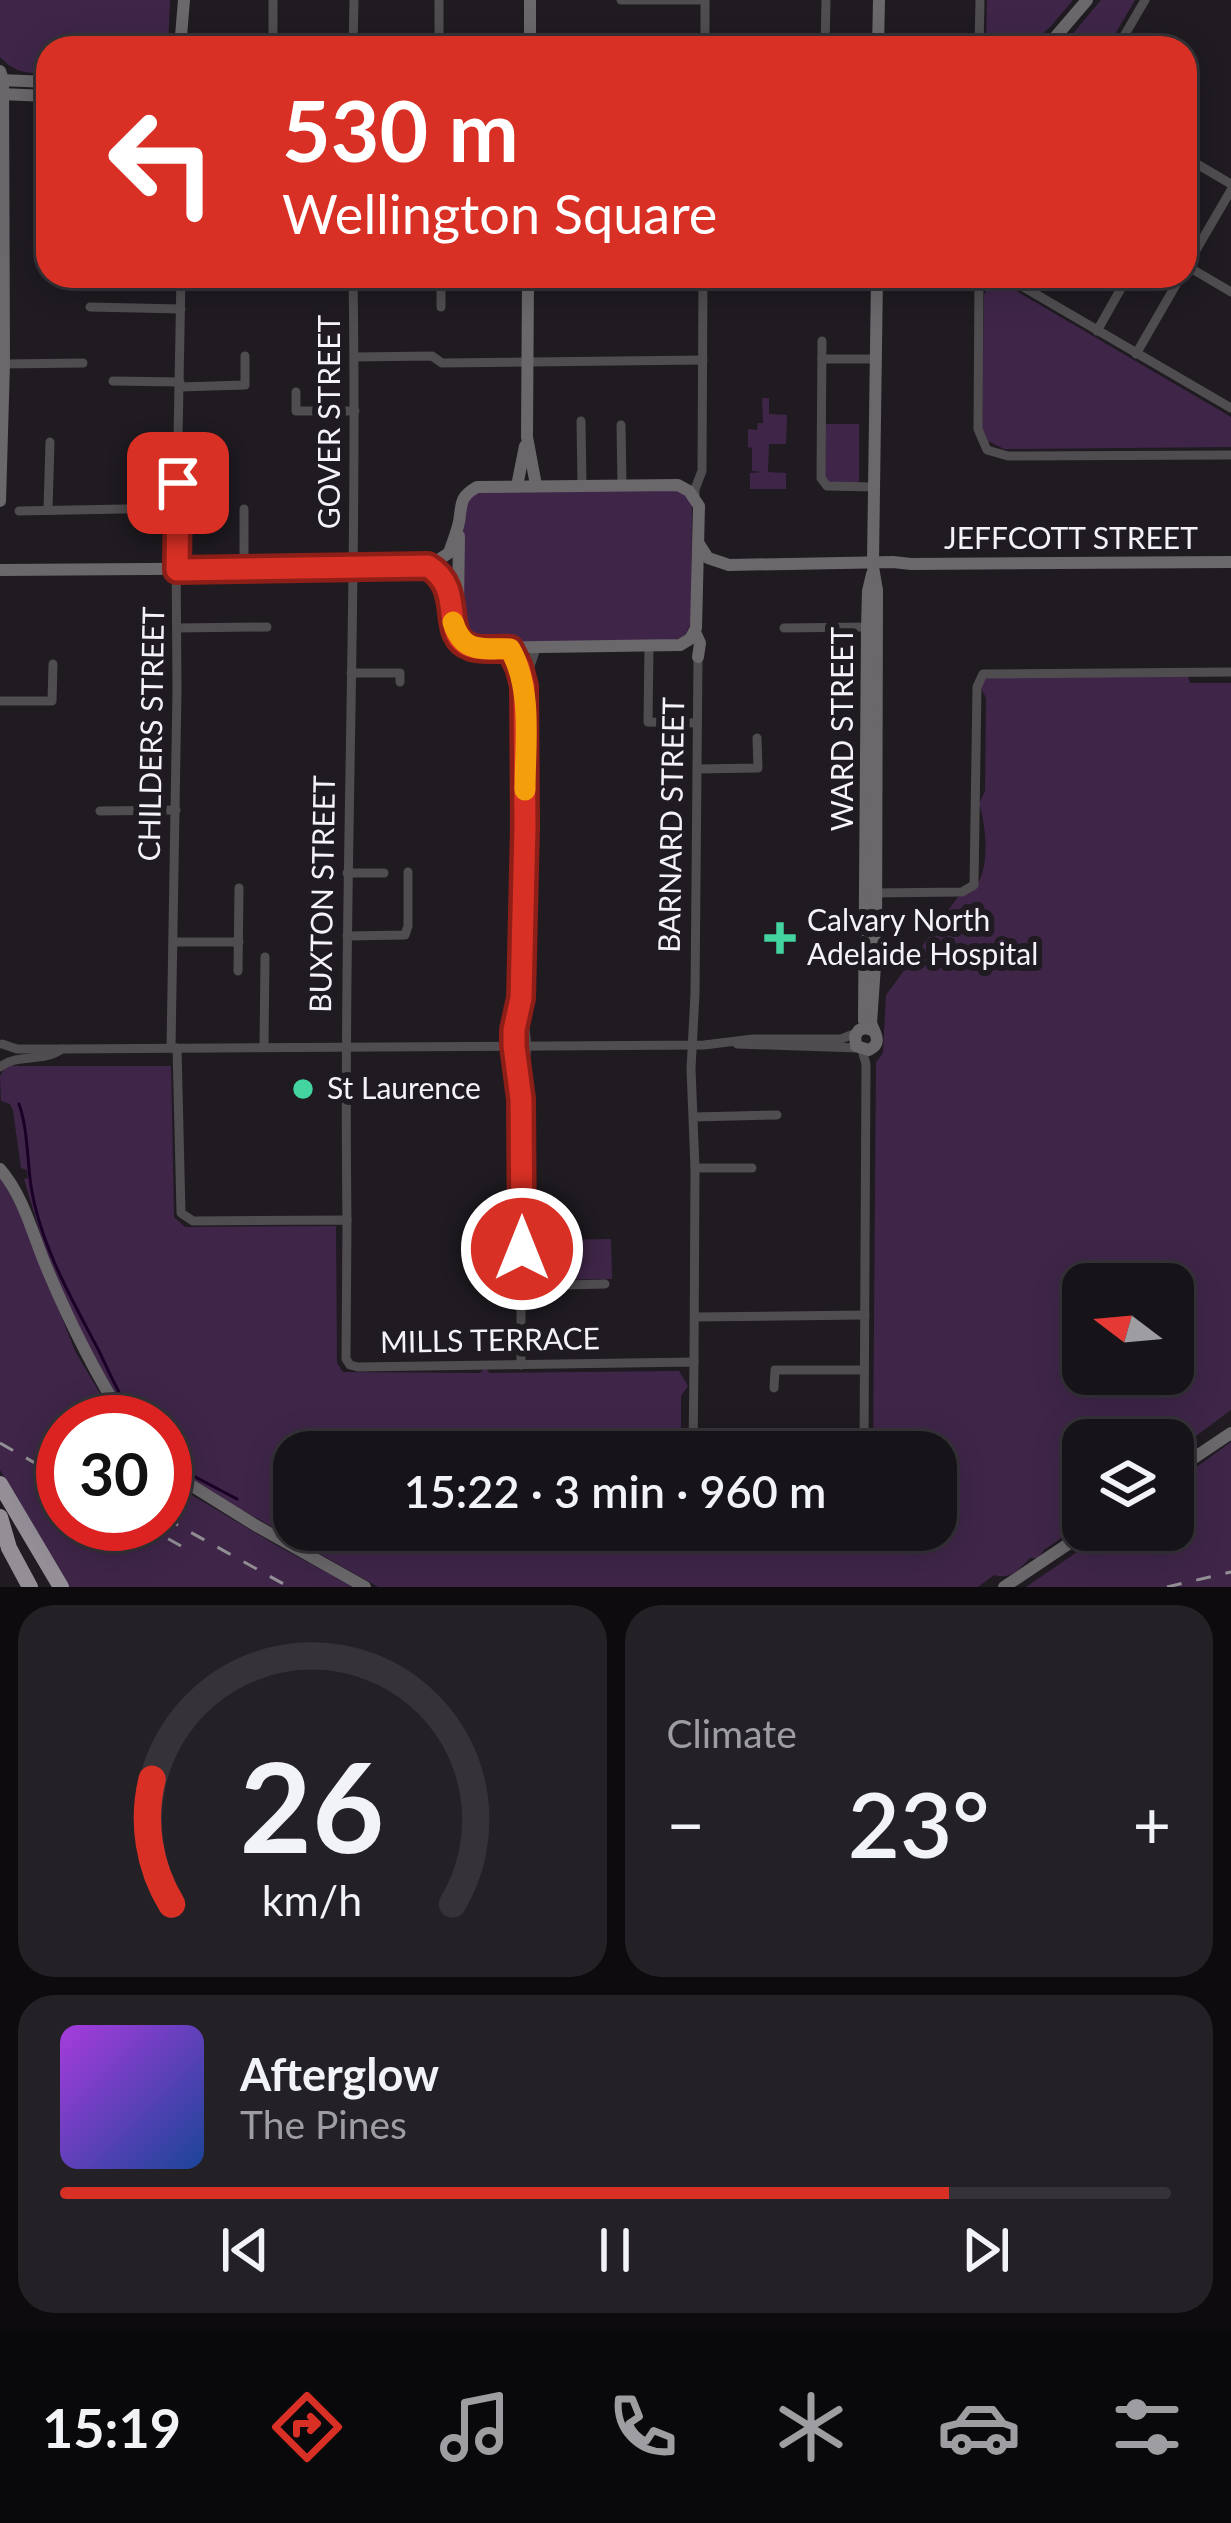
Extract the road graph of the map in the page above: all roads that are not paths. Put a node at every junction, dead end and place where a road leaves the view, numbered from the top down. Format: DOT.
graph roads {
  1 [pos="184,0"];
  2 [pos="273,0"];
  3 [pos="354,0"];
  4 [pos="439,0"];
  5 [pos="530,0"];
  6 [pos="621,0"];
  7 [pos="645,0"];
  8 [pos="705,0"];
  9 [pos="826,0"];
  10 [pos="879,0"];
  11 [pos="980,0"];
  12 [pos="1087,0"];
  13 [pos="1145,0"];
  14 [pos="181,36"];
  15 [pos="273,36"];
  16 [pos="353,36"];
  17 [pos="439,36"];
  18 [pos="530,36"];
  19 [pos="705,36"];
  20 [pos="825,36"];
  21 [pos="878,36"];
  22 [pos="979,36"];
  23 [pos="1056,36"];
  24 [pos="1124,36"];
  25 [pos="36,83"];
  26 [pos="1,85"];
  27 [pos="36,92"];
  28 [pos="1197,165"];
  29 [pos="1231,187"];
  30 [pos="1227,204"];
  31 [pos="1197,250"];
  32 [pos="1197,276"];
  33 [pos="181,288"];
  34 [pos="353,288"];
  35 [pos="441,288"];
  36 [pos="528,288"];
  37 [pos="703,288"];
  38 [pos="877,288"];
  39 [pos="979,288"];
  40 [pos="1025,288"];
  41 [pos="1122,288"];
  42 [pos="1174,288"];
  43 [pos="1231,292"];
  44 [pos="90,307"];
  45 [pos="441,307"];
  46 [pos="181,309"];
  47 [pos="1097,331"];
  48 [pos="822,340"];
  49 [pos="1136,354"];
  50 [pos="245,356"];
  51 [pos="355,357"];
  52 [pos="875,358"];
  53 [pos="822,359"];
  54 [pos="703,360"];
  55 [pos="528,362"];
  56 [pos="83,363"];
  57 [pos="4,364"];
  58 [pos="112,381"];
  59 [pos="180,385"];
  60 [pos="296,392"];
  61 [pos="1231,408"];
  62 [pos="355,411"];
  63 [pos="581,421"];
  64 [pos="621,425"];
  65 [pos="527,437"];
  66 [pos="50,442"];
  67 [pos="1231,455"];
  68 [pos="702,458"];
  69 [pos="536,485"];
  70 [pos="582,485"];
  71 [pos="622,485"];
  72 [pos="678,485"];
  73 [pos="517,486"];
  74 [pos="874,487"];
  75 [pos="695,498"];
  76 [pos="0,501"];
  77 [pos="177,508"];
  78 [pos="244,509"];
  79 [pos="48,510"];
  80 [pos="19,511"];
  81 [pos="459,520"];
  82 [pos="698,543"];
  83 [pos="1231,562"];
  84 [pos="873,564"];
  85 [pos="729,565"];
  86 [pos="428,566"];
  87 [pos="354,568"];
  88 [pos="0,569"];
  89 [pos="177,570"];
  90 [pos="244,570"];
  91 [pos="698,586"];
  92 [pos="267,627"];
  93 [pos="867,627"];
  94 [pos="177,628"];
  95 [pos="784,628"];
  96 [pos="458,637"];
  97 [pos="690,638"];
  98 [pos="649,646"];
  99 [pos="536,648"];
  100 [pos="510,649"];
  101 [pos="698,657"];
  102 [pos="52,664"];
  103 [pos="1231,672"];
  104 [pos="400,673"];
  105 [pos="351,674"];
  106 [pos="524,686"];
  107 [pos="0,701"];
  108 [pos="698,723"];
  109 [pos="757,738"];
  110 [pos="697,769"];
  111 [pos="176,810"];
  112 [pos="100,811"];
  113 [pos="408,872"];
  114 [pos="347,873"];
  115 [pos="384,873"];
  116 [pos="239,887"];
  117 [pos="871,893"];
  118 [pos="346,936"];
  119 [pos="174,942"];
  120 [pos="238,942"];
  121 [pos="265,957"];
  122 [pos="238,971"];
  123 [pos="521,998"];
  124 [pos="864,1031"];
  125 [pos="732,1043"];
  126 [pos="1,1044"];
  127 [pos="694,1044"];
  128 [pos="514,1046"];
  129 [pos="527,1046"];
  130 [pos="264,1047"];
  131 [pos="345,1047"];
  132 [pos="174,1048"];
  133 [pos="62,1049"];
  134 [pos="865,1053"];
  135 [pos="0,1067"];
  136 [pos="521,1099"];
  137 [pos="777,1115"];
  138 [pos="694,1117"];
  139 [pos="695,1168"];
  140 [pos="752,1168"];
  141 [pos="0,1169"];
  142 [pos="347,1220"];
  143 [pos="605,1284"];
  144 [pos="522,1286"];
  145 [pos="865,1315"];
  146 [pos="695,1316"];
  147 [pos="694,1362"];
  148 [pos="521,1365"];
  149 [pos="864,1370"];
  150 [pos="774,1388"];
  151 [pos="111,1395"];
  152 [pos="692,1431"];
  153 [pos="864,1431"];
  154 [pos="1231,1432"];
  155 [pos="1194,1458"];
  156 [pos="0,1485"];
  157 [pos="192,1486"];
  158 [pos="0,1517"];
  159 [pos="1062,1548"];
  160 [pos="30,1587"];
  161 [pos="41,1587"];
  162 [pos="61,1587"];
  163 [pos="365,1587"];
  164 [pos="1004,1587"];
  1 -- 14 [label="street"];
  2 -- 15 [label="street"];
  3 -- 16 [label="street"];
  4 -- 17 [label="street"];
  5 -- 18 [label="street"];
  6 -- 7 [label="street"];
  7 -- 8 [label="street"];
  8 -- 19 [label="street"];
  9 -- 20 [label="street"];
  10 -- 21 [label="street"];
  11 -- 22 [label="street"];
  12 -- 23 [label="street"];
  13 -- 24 [label="street"];
  25 -- 26 [label="street"];
  26 -- 27 [label="street"];
  26 -- 57 [label="street"];
  28 -- 29 [label="street"];
  29 -- 30 [label="street"];
  30 -- 31 [label="street"];
  32 -- 43 [label="street"];
  33 -- 46 [label="street, CHILDERS STREET"];
  34 -- 51 [label="street, GOVER STREET"];
  35 -- 45 [label="street"];
  36 -- 55 [label="street"];
  37 -- 54 [label="street"];
  38 -- 52 [label="street, WARD STREET"];
  39 -- 67 [label="street"];
  40 -- 47 [label="street"];
  41 -- 47 [label="street"];
  42 -- 49 [label="street"];
  44 -- 46 [label="street"];
  46 -- 59 [label="street, CHILDERS STREET"];
  47 -- 49 [label="street"];
  48 -- 53 [label="street"];
  49 -- 61 [label="street"];
  50 -- 59 [label="street"];
  51 -- 55 [label="street"];
  51 -- 62 [label="street, GOVER STREET"];
  52 -- 53 [label="street"];
  52 -- 74 [label="street, WARD STREET"];
  53 -- 74 [label="street"];
  54 -- 55 [label="street"];
  54 -- 68 [label="street"];
  55 -- 65 [label="street"];
  56 -- 57 [label="street"];
  57 -- 76 [label="street"];
  58 -- 59 [label="street"];
  59 -- 77 [label="street, CHILDERS STREET"];
  60 -- 62 [label="street"];
  62 -- 87 [label="street, GOVER STREET"];
  63 -- 70 [label="street"];
  64 -- 71 [label="street"];
  65 -- 69 [label="street"];
  65 -- 73 [label="street"];
  66 -- 79 [label="street"];
  68 -- 72 [label="street"];
  68 -- 75 [label="street"];
  69 -- 70 [label="street"];
  69 -- 73 [label="street"];
  70 -- 71 [label="street"];
  71 -- 72 [label="street"];
  72 -- 75 [label="street"];
  73 -- 81 [label="street"];
  74 -- 84 [label="street, WARD STREET"];
  75 -- 82 [label="street, BARNARD STREET"];
  77 -- 79 [label="street"];
  77 -- 89 [label="street, CHILDERS STREET"];
  78 -- 90 [label="street"];
  79 -- 80 [label="street"];
  81 -- 86 [label="street"];
  81 -- 96 [label="street"];
  82 -- 85 [label="street"];
  82 -- 91 [label="street, BARNARD STREET"];
  83 -- 84 [label="street, JEFFCOTT STREET"];
  84 -- 85 [label="street, JEFFCOTT STREET"];
  84 -- 93 [label="street, WARD STREET"];
  84 -- 117 [label="street, WARD STREET"];
  85 -- 91 [label="street"];
  86 -- 87 [label="street"];
  86 -- 96 [label="street"];
  87 -- 90 [label="street"];
  87 -- 105 [label="street, BUXTON STREET"];
  88 -- 89 [label="street"];
  89 -- 90 [label="street"];
  89 -- 94 [label="street, CHILDERS STREET"];
  91 -- 97 [label="street, BARNARD STREET"];
  92 -- 94 [label="street"];
  93 -- 95 [label="street"];
  93 -- 117 [label="street, WARD STREET"];
  94 -- 111 [label="street, CHILDERS STREET"];
  96 -- 100 [label="street"];
  97 -- 98 [label="street"];
  97 -- 101 [label="street, BARNARD STREET"];
  98 -- 99 [label="street"];
  98 -- 108 [label="street"];
  99 -- 100 [label="street"];
  99 -- 106 [label="street"];
  100 -- 106 [label="street"];
  101 -- 108 [label="street, BARNARD STREET"];
  102 -- 107 [label="street"];
  103 -- 117 [label="street"];
  104 -- 105 [label="street"];
  105 -- 114 [label="street, BUXTON STREET"];
  106 -- 123 [label="street"];
  108 -- 110 [label="street, BARNARD STREET"];
  109 -- 110 [label="street"];
  110 -- 127 [label="street, BARNARD STREET"];
  111 -- 112 [label="street"];
  111 -- 119 [label="street, CHILDERS STREET"];
  113 -- 118 [label="street"];
  114 -- 115 [label="street"];
  114 -- 118 [label="street, BUXTON STREET"];
  116 -- 120 [label="street"];
  117 -- 124 [label="street"];
  118 -- 131 [label="street, BUXTON STREET"];
  119 -- 120 [label="street"];
  119 -- 132 [label="street, CHILDERS STREET"];
  120 -- 122 [label="street"];
  121 -- 130 [label="street"];
  123 -- 128 [label="street"];
  123 -- 129 [label="street"];
  124 -- 125 [label="street"];
  124 -- 134 [label="street"];
  124 -- 134 [label="street"];
  125 -- 127 [label="street"];
  125 -- 134 [label="street"];
  126 -- 133 [label="street"];
  127 -- 129 [label="street"];
  127 -- 138 [label="street, BARNARD STREET"];
  128 -- 129 [label="street"];
  128 -- 131 [label="street"];
  128 -- 136 [label="street"];
  129 -- 136 [label="street"];
  130 -- 131 [label="street"];
  130 -- 132 [label="street"];
  131 -- 142 [label="street, BUXTON STREET"];
  132 -- 133 [label="street"];
  132 -- 142 [label="street"];
  133 -- 135 [label="street"];
  134 -- 145 [label="street"];
  136 -- 144 [label="street"];
  137 -- 138 [label="street"];
  138 -- 139 [label="street, BARNARD STREET"];
  139 -- 140 [label="street"];
  139 -- 146 [label="street, BARNARD STREET"];
  141 -- 151 [label="street"];
  142 -- 148 [label="street, MILLS TERRACE"];
  143 -- 144 [label="street"];
  144 -- 148 [label="street"];
  145 -- 146 [label="street"];
  145 -- 149 [label="street"];
  146 -- 147 [label="street, BARNARD STREET"];
  147 -- 148 [label="street, MILLS TERRACE"];
  147 -- 152 [label="street"];
  149 -- 150 [label="street"];
  149 -- 153 [label="street"];
  154 -- 155 [label="street"];
  156 -- 161 [label="highway"];
  156 -- 162 [label="highway"];
  157 -- 163 [label="street"];
  158 -- 160 [label="highway"];
  159 -- 164 [label="street"];
}
